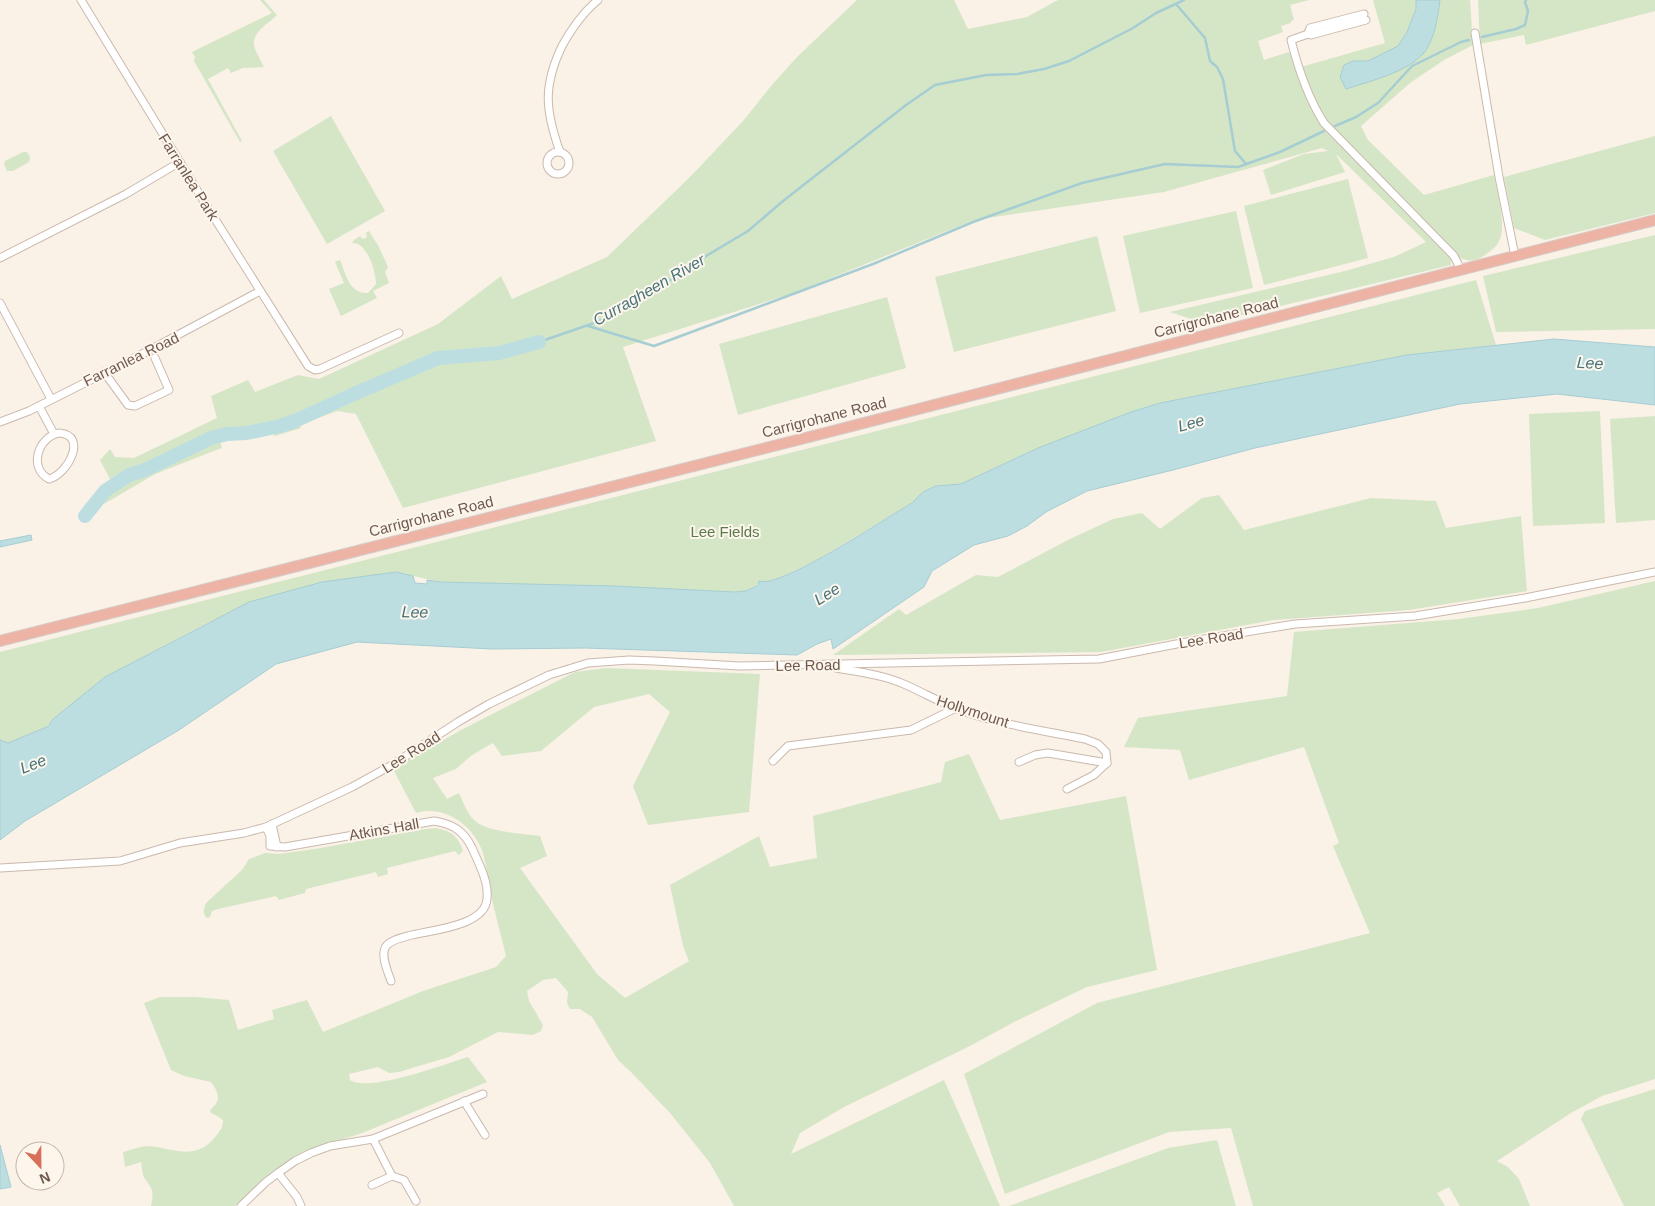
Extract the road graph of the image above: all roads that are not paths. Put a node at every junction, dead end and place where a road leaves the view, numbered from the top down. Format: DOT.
graph roads {
  1 [pos="81,0"];
  2 [pos="598,0"];
  3 [pos="1365,17"];
  4 [pos="1475,33"];
  5 [pos="560,152"];
  6 [pos="180,162"];
  7 [pos="1655,220"];
  8 [pos="1515,256"];
  9 [pos="0,258"];
  10 [pos="1461,270"];
  11 [pos="260,291"];
  12 [pos="0,303"];
  13 [pos="400,333"];
  14 [pos="155,358"];
  15 [pos="104,372"];
  16 [pos="51,399"];
  17 [pos="39,406"];
  18 [pos="0,422"];
  19 [pos="54,434"];
  20 [pos="1655,572"];
  21 [pos="0,641"];
  22 [pos="828,665"];
  23 [pos="956,708"];
  24 [pos="773,761"];
  25 [pos="1019,762"];
  26 [pos="1107,763"];
  27 [pos="1067,788"];
  28 [pos="269,826"];
  29 [pos="0,868"];
  30 [pos="391,982"];
  31 [pos="483,1094"];
  32 [pos="464,1101"];
  33 [pos="484,1135"];
  34 [pos="373,1139"];
  35 [pos="278,1173"];
  36 [pos="392,1176"];
  37 [pos="372,1186"];
  38 [pos="416,1201"];
  39 [pos="241,1206"];
  40 [pos="301,1206"];
  1 -- 6 [label="street, Farranlea Park"];
  2 -- 5 [label="street"];
  3 -- 10 [label="street"];
  4 -- 8 [label="street"];
  6 -- 9 [label="street"];
  6 -- 11 [label="street, Farranlea Park"];
  7 -- 8 [label="highway, Carrigrohane Road"];
  8 -- 10 [label="highway, Carrigrohane Road"];
  10 -- 21 [label="highway, Carrigrohane Road"];
  11 -- 13 [label="street, Farranlea Park"];
  11 -- 15 [label="street, Farranlea Road"];
  12 -- 16 [label="street"];
  14 -- 15 [label="street"];
  15 -- 16 [label="street, Farranlea Road"];
  16 -- 17 [label="street, Farranlea Road"];
  17 -- 18 [label="street, Farranlea Road"];
  17 -- 19 [label="street"];
  19 -- 19 [label="street"];
  20 -- 22 [label="street, Lee Road"];
  22 -- 23 [label="street, Hollymount"];
  22 -- 28 [label="street, Lee Road"];
  23 -- 24 [label="street"];
  23 -- 26 [label="street, Hollymount"];
  25 -- 26 [label="street"];
  26 -- 27 [label="street"];
  28 -- 29 [label="street, Lee Road"];
  28 -- 30 [label="street, Atkins Hall"];
  31 -- 32 [label="street"];
  32 -- 33 [label="street"];
  32 -- 34 [label="street"];
  34 -- 35 [label="street"];
  34 -- 36 [label="street"];
  35 -- 39 [label="street"];
  35 -- 40 [label="street"];
  36 -- 37 [label="street"];
  36 -- 38 [label="street"];
}
